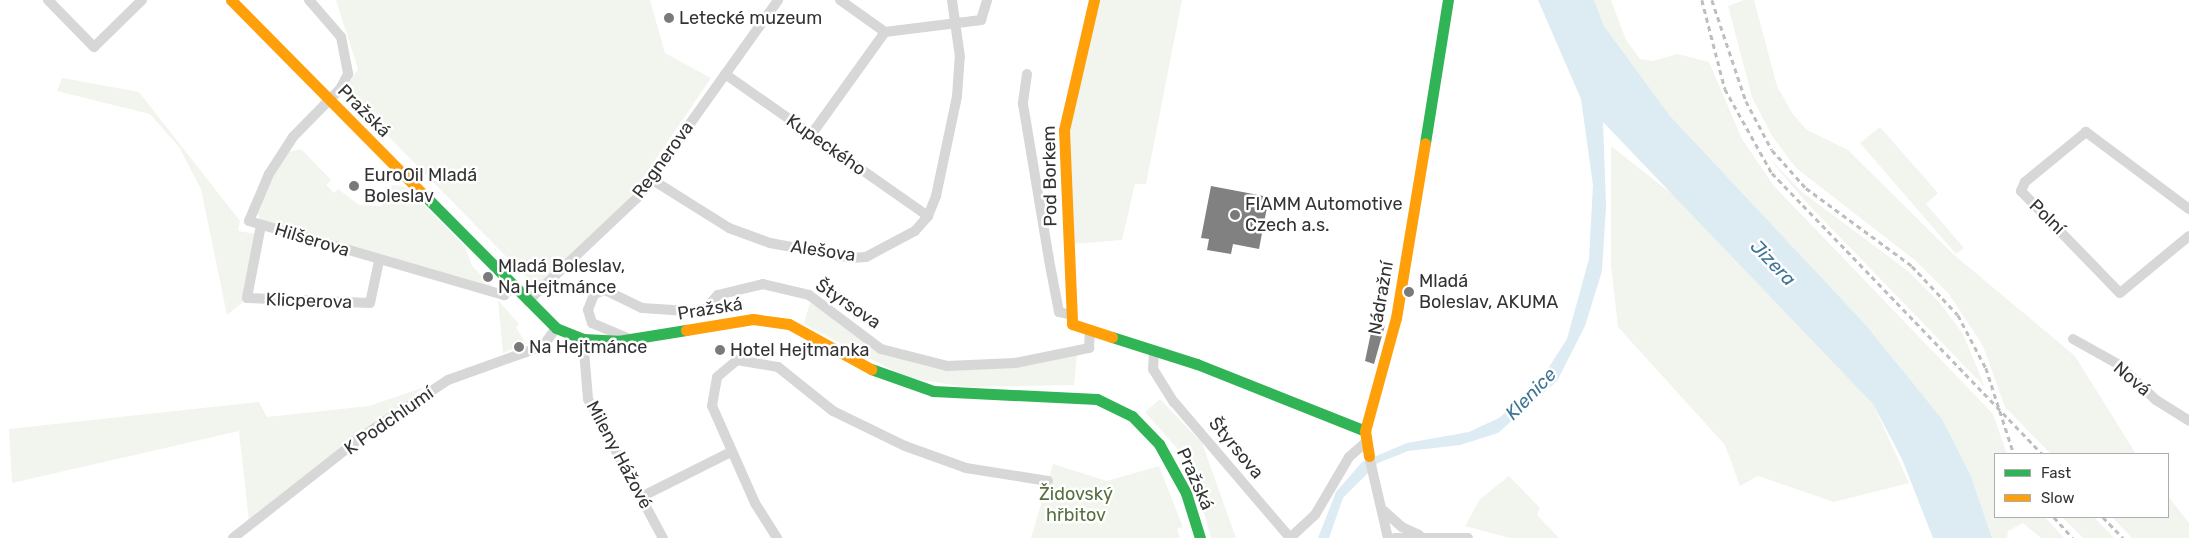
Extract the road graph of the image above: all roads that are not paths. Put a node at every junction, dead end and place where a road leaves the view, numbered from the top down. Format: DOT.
graph roads {
  1 [pos="48,0"];
  2 [pos="142,0"];
  3 [pos="231,0"];
  4 [pos="310,0"];
  5 [pos="778,0"];
  6 [pos="840,0"];
  7 [pos="952,0"];
  8 [pos="987,0"];
  9 [pos="1094,0"];
  10 [pos="1448,0"];
  11 [pos="956,22"];
  12 [pos="885,32"];
  13 [pos="725,74"];
  14 [pos="1027,74"];
  15 [pos="325,97"];
  16 [pos="811,135"];
  17 [pos="651,179"];
  18 [pos="2189,209"];
  19 [pos="928,216"];
  20 [pos="261,225"];
  21 [pos="2189,236"];
  22 [pos="380,261"];
  23 [pos="513,286"];
  24 [pos="528,301"];
  25 [pos="1072,319"];
  26 [pos="556,328"];
  27 [pos="1090,330"];
  28 [pos="583,339"];
  29 [pos="2073,339"];
  30 [pos="630,340"];
  31 [pos="1154,351"];
  32 [pos="2187,415"];
  33 [pos="1365,431"];
  34 [pos="1366,443"];
  35 [pos="731,452"];
  36 [pos="1369,456"];
  37 [pos="1048,481"];
  38 [pos="641,497"];
  39 [pos="1383,510"];
  40 [pos="1421,537"];
  41 [pos="233,538"];
  42 [pos="663,538"];
  43 [pos="777,538"];
  44 [pos="1200,538"];
  45 [pos="1290,538"];
  46 [pos="1388,538"];
  47 [pos="1395,538"];
  48 [pos="1468,538"];
  1 -- 2 [label="street"];
  3 -- 15 [label="street, Pražská"];
  4 -- 15 [label="street"];
  5 -- 13 [label="street, Regnerova"];
  6 -- 12 [label="street"];
  7 -- 11 [label="street"];
  8 -- 11 [label="street"];
  9 -- 25 [label="street, Pod Borkem"];
  10 -- 33 [label="street, Nádražní"];
  11 -- 12 [label="street"];
  11 -- 19 [label="street"];
  12 -- 16 [label="street"];
  13 -- 16 [label="street, Kupeckého"];
  13 -- 17 [label="street, Regnerova"];
  14 -- 25 [label="street"];
  15 -- 20 [label="street, Hilšerova"];
  15 -- 23 [label="street, Pražská"];
  16 -- 19 [label="street, Kupeckého"];
  17 -- 19 [label="street, Alešova"];
  17 -- 24 [label="street, Regnerova"];
  18 -- 21 [label="street, Polní"];
  20 -- 22 [label="street, Hilšerova"];
  20 -- 22 [label="street, Klicperova"];
  22 -- 23 [label="street, Hilšerova"];
  23 -- 24 [label="street, Pražská"];
  24 -- 26 [label="street, Pražská"];
  25 -- 27 [label="street"];
  26 -- 28 [label="street, Pražská"];
  26 -- 41 [label="street, K Podchlumí"];
  27 -- 30 [label="street, Štyrsova"];
  27 -- 31 [label="street"];
  28 -- 30 [label="street, Pražská"];
  28 -- 38 [label="street, Mileny Hážové"];
  29 -- 32 [label="street, Nová"];
  30 -- 44 [label="street, Pražská"];
  31 -- 33 [label="street"];
  31 -- 45 [label="street, Štyrsova"];
  33 -- 34 [label="street, Nádražní"];
  34 -- 36 [label="street, Nádražní"];
  34 -- 45 [label="street, Štyrsova"];
  35 -- 37 [label="street"];
  35 -- 38 [label="street"];
  35 -- 43 [label="street"];
  36 -- 39 [label="street, Nádražní"];
  38 -- 42 [label="street, Mileny Hážové"];
  39 -- 40 [label="street"];
  39 -- 46 [label="street, Nádražní"];
  40 -- 47 [label="street"];
  40 -- 48 [label="street"];
}
